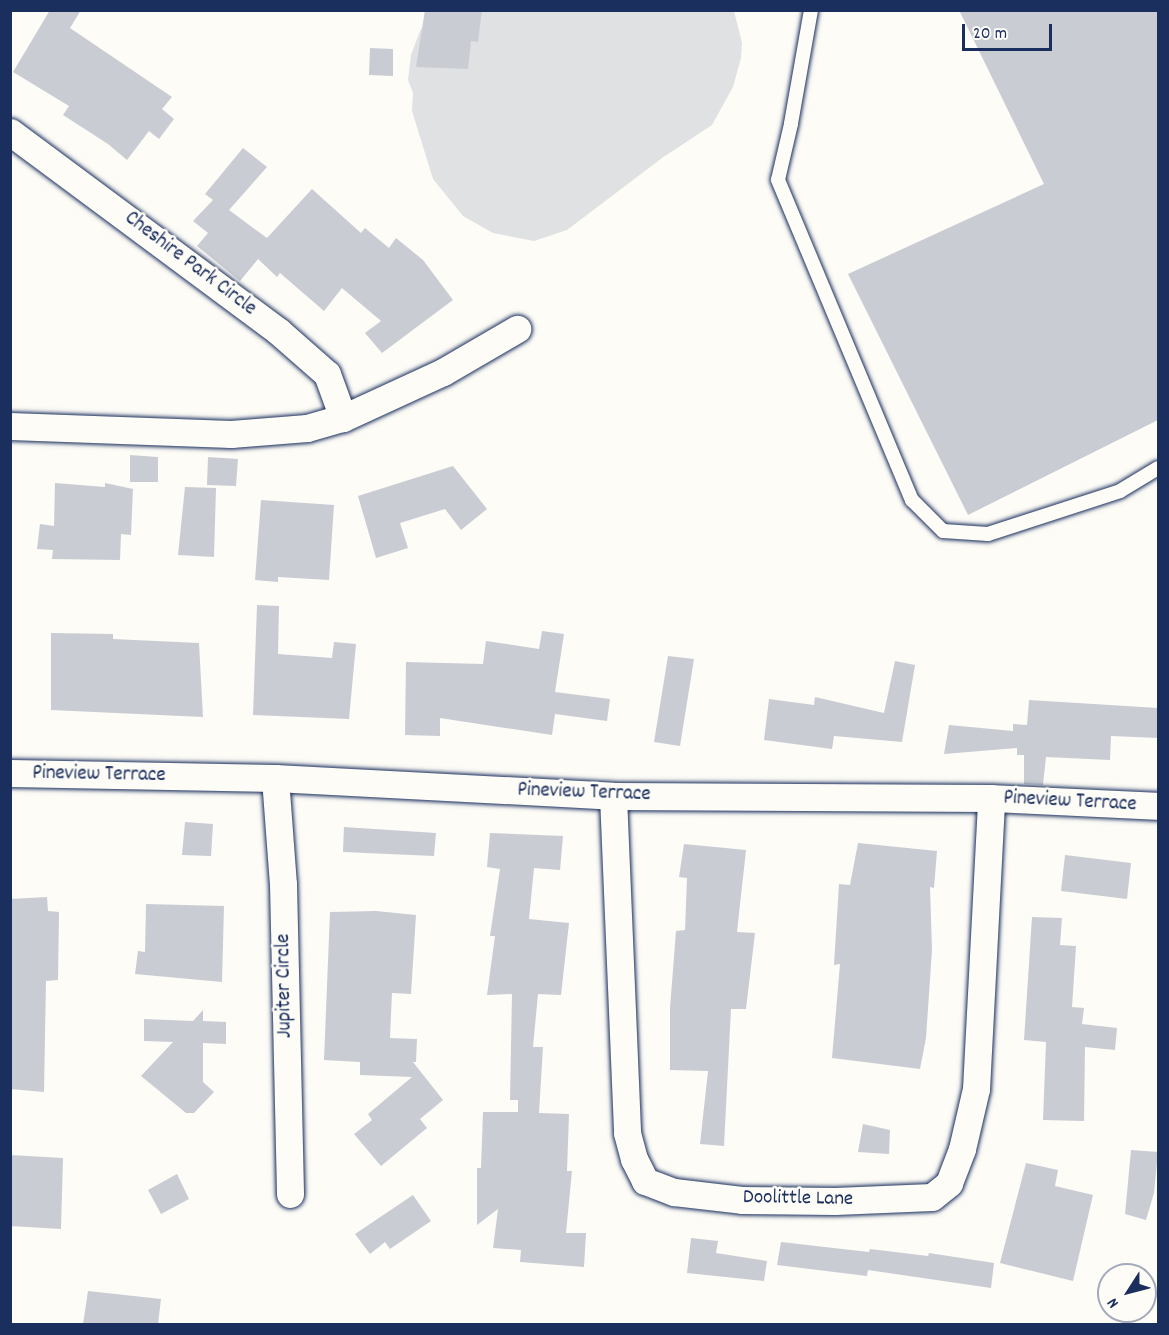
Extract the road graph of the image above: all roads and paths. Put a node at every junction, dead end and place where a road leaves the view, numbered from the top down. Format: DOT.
graph roads {
  1 [pos="811,10"];
  2 [pos="10,132"];
  3 [pos="517,329"];
  4 [pos="343,418"];
  5 [pos="10,426"];
  6 [pos="1158,468"];
  7 [pos="10,773"];
  8 [pos="275,778"];
  9 [pos="613,796"];
  10 [pos="991,798"];
  11 [pos="1158,806"];
  12 [pos="290,1194"];
  1 -- 6 [label="lane"];
  2 -- 4 [label="street, Cheshire Park Circle"];
  3 -- 4 [label="street"];
  4 -- 5 [label="street"];
  7 -- 8 [label="street, Pineview Terrace"];
  8 -- 9 [label="street, Pineview Terrace"];
  8 -- 12 [label="street, Jupiter Circle"];
  9 -- 10 [label="street, Pineview Terrace"];
  9 -- 10 [label="street, Doolittle Lane"];
  10 -- 11 [label="street, Pineview Terrace"];
}
